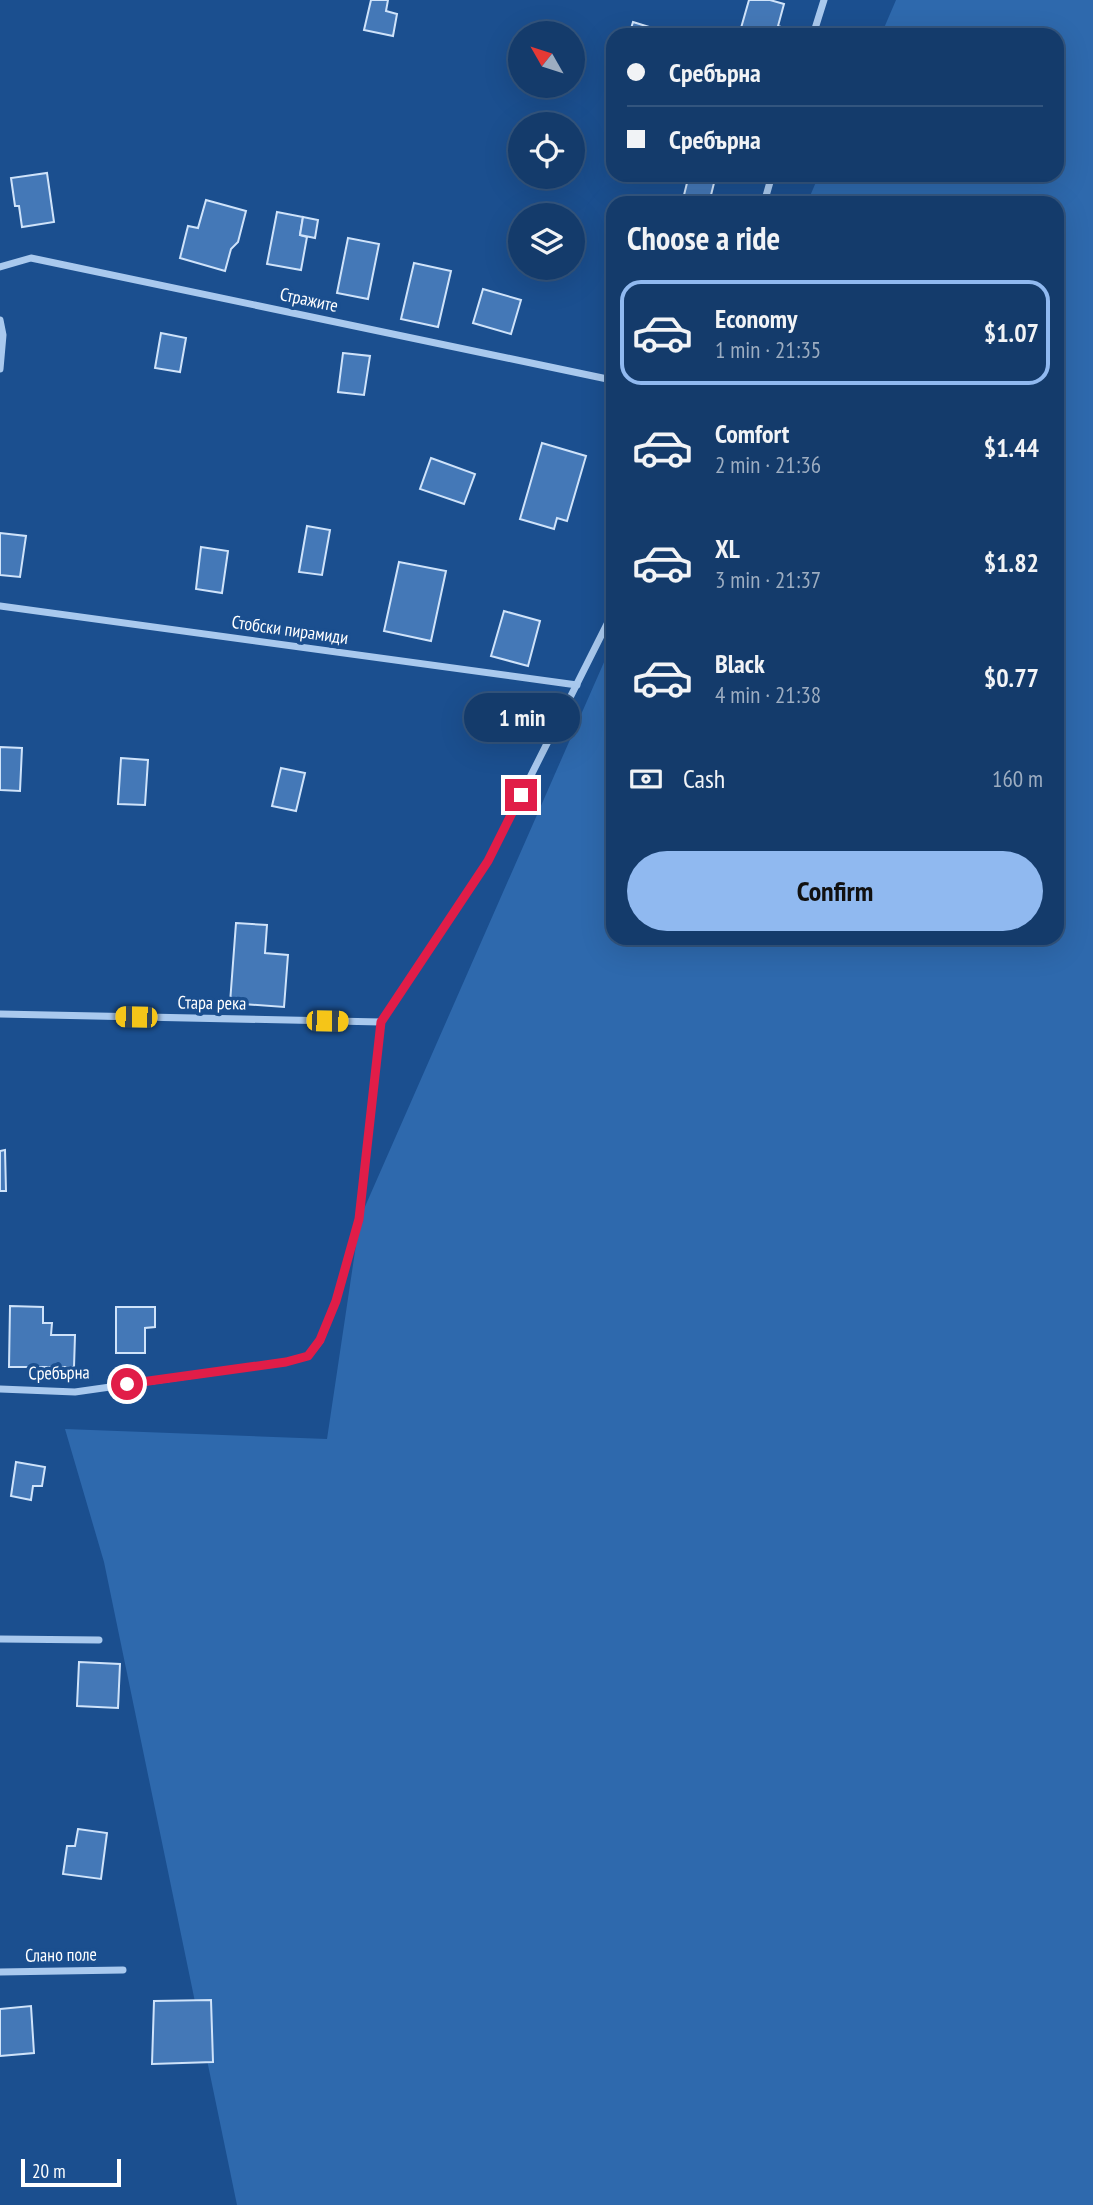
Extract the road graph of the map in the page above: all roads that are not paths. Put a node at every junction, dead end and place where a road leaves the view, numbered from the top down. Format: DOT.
graph roads {
  1 [pos="824,0"];
  2 [pos="815,28"];
  3 [pos="0,267"];
  4 [pos="0,320"];
  5 [pos="0,369"];
  6 [pos="606,379"];
  7 [pos="0,606"];
  8 [pos="606,626"];
  9 [pos="577,685"];
  10 [pos="0,1014"];
  11 [pos="381,1022"];
  12 [pos="0,1389"];
  13 [pos="0,1639"];
  14 [pos="99,1640"];
  15 [pos="123,1970"];
  16 [pos="0,1972"];
  1 -- 2 [label="street"];
  3 -- 6 [label="street, Стражите"];
  4 -- 5 [label="street"];
  7 -- 9 [label="street, Стобски пирамиди"];
  8 -- 9 [label="street, Сребърна"];
  9 -- 11 [label="street, Сребърна"];
  10 -- 11 [label="street, Стара река"];
  11 -- 12 [label="street, Сребърна"];
  13 -- 14 [label="street"];
  15 -- 16 [label="street, Слано поле"];
}
